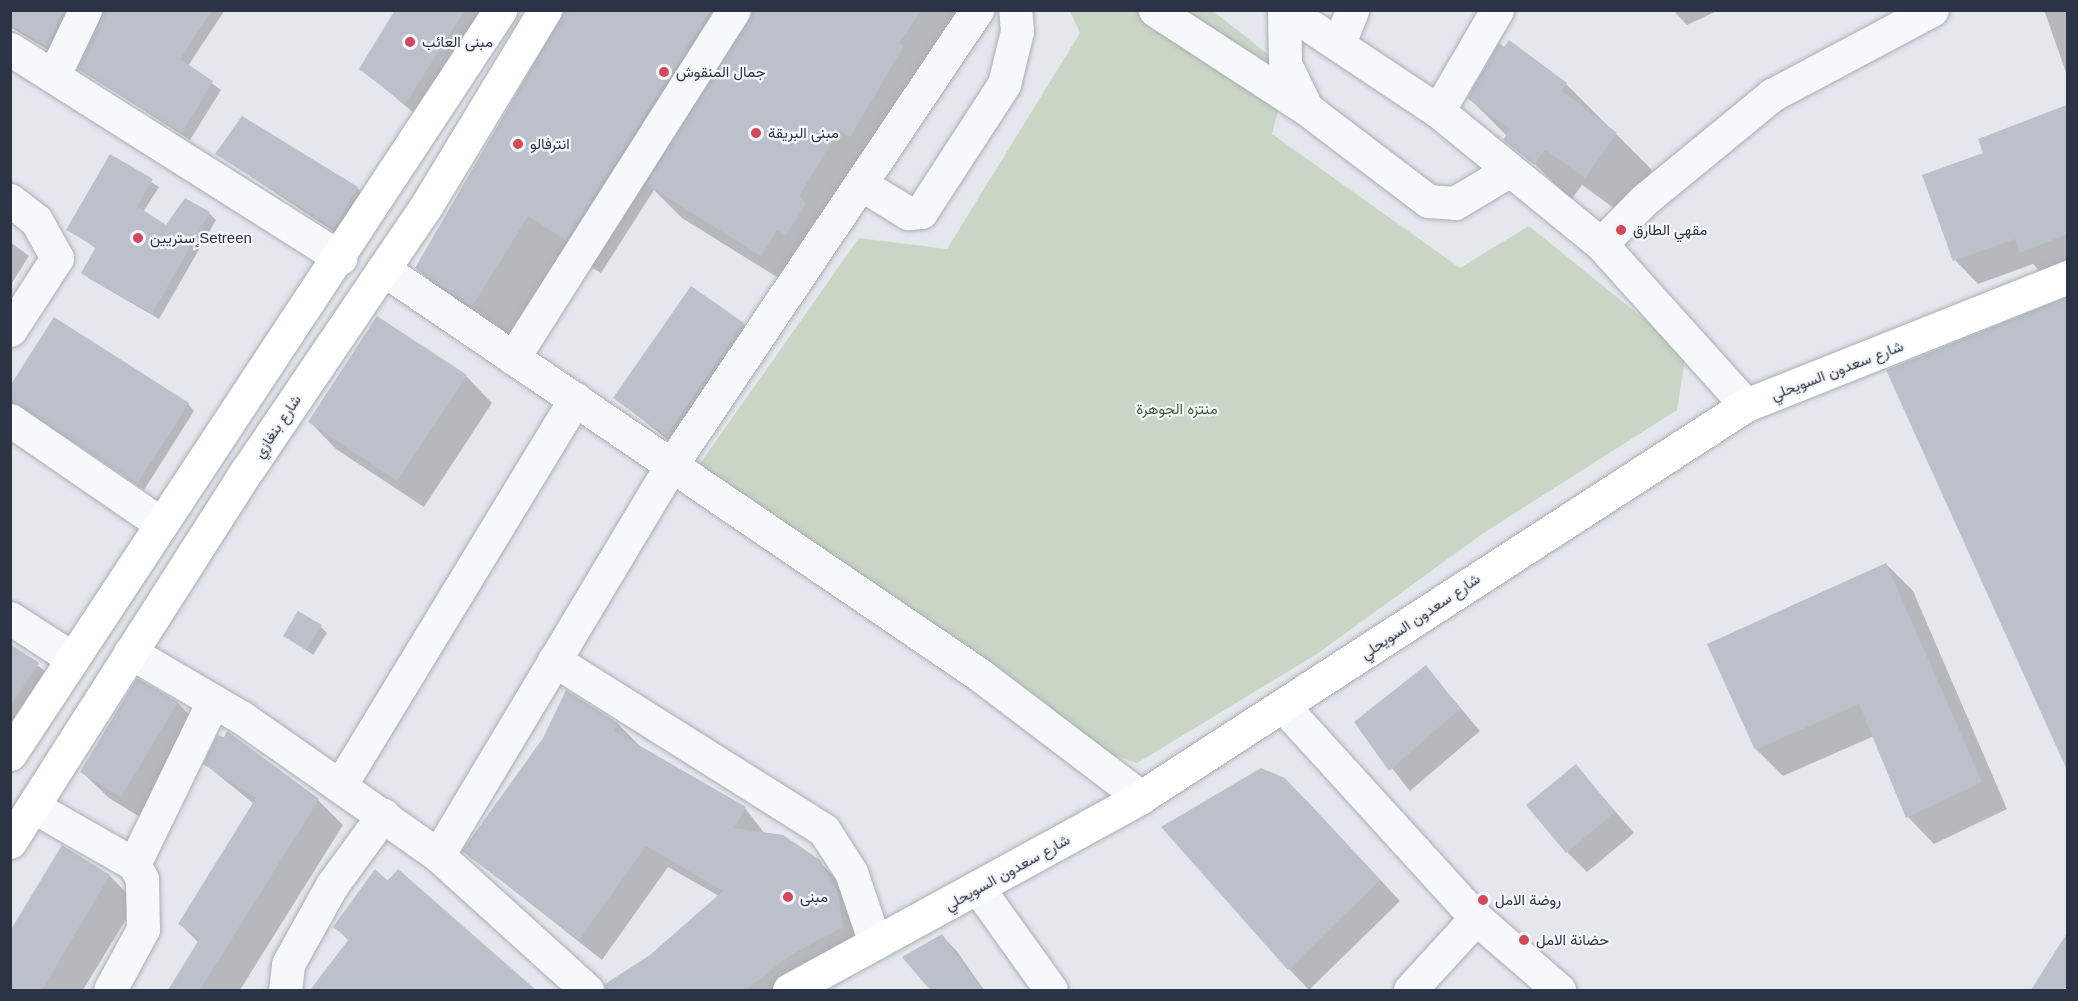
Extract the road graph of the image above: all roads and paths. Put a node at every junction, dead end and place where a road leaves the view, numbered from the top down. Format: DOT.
graph roads {
  1 [pos="85,10"];
  2 [pos="500,10"];
  3 [pos="545,10"];
  4 [pos="735,10"];
  5 [pos="977,10"];
  6 [pos="1015,10"];
  7 [pos="1155,10"];
  8 [pos="1285,10"];
  9 [pos="1352,10"];
  10 [pos="1497,10"];
  11 [pos="1932,10"];
  12 [pos="1339,43"];
  13 [pos="10,49"];
  14 [pos="54,75"];
  15 [pos="1306,109"];
  16 [pos="1438,111"];
  17 [pos="1510,170"];
  18 [pos="864,186"];
  19 [pos="10,200"];
  20 [pos="1601,243"];
  21 [pos="340,258"];
  22 [pos="383,269"];
  23 [pos="2067,277"];
  24 [pos="10,330"];
  25 [pos="513,358"];
  26 [pos="575,399"];
  27 [pos="1746,405"];
  28 [pos="10,420"];
  29 [pos="672,464"];
  30 [pos="160,523"];
  31 [pos="10,618"];
  32 [pos="130,652"];
  33 [pos="70,657"];
  34 [pos="554,660"];
  35 [pos="213,701"];
  36 [pos="1286,708"];
  37 [pos="10,754"];
  38 [pos="341,784"];
  39 [pos="1141,796"];
  40 [pos="34,807"];
  41 [pos="383,815"];
  42 [pos="10,842"];
  43 [pos="438,855"];
  44 [pos="134,864"];
  45 [pos="978,888"];
  46 [pos="1476,918"];
  47 [pos="875,943"];
  48 [pos="110,990"];
  49 [pos="285,990"];
  50 [pos="587,990"];
  51 [pos="789,990"];
  52 [pos="1051,990"];
  53 [pos="1410,990"];
  54 [pos="1559,990"];
  1 -- 14 [label="street"];
  2 -- 21 [label="main road"];
  3 -- 22 [label="main road, شارع بنغازي"];
  4 -- 25 [label="street"];
  5 -- 18 [label="street"];
  6 -- 18 [label="street"];
  7 -- 15 [label="street"];
  8 -- 12 [label="street"];
  8 -- 15 [label="street"];
  9 -- 12 [label="street"];
  10 -- 16 [label="street"];
  11 -- 20 [label="street"];
  12 -- 16 [label="street"];
  13 -- 14 [label="street"];
  14 -- 21 [label="street"];
  15 -- 17 [label="street"];
  16 -- 17 [label="street"];
  17 -- 20 [label="street"];
  18 -- 29 [label="street"];
  19 -- 24 [label="street"];
  20 -- 27 [label="street"];
  21 -- 30 [label="main road"];
  22 -- 25 [label="street"];
  22 -- 32 [label="main road, شارع بنغازي"];
  23 -- 27 [label="main road, شارع سعدون السويحلي"];
  25 -- 26 [label="street"];
  26 -- 29 [label="street"];
  26 -- 38 [label="street"];
  27 -- 36 [label="main road, شارع سعدون السويحلي"];
  28 -- 30 [label="street"];
  29 -- 34 [label="street"];
  29 -- 39 [label="street"];
  30 -- 33 [label="main road"];
  31 -- 33 [label="street"];
  32 -- 35 [label="street"];
  32 -- 40 [label="main road, شارع بنغازي"];
  33 -- 37 [label="main road"];
  34 -- 43 [label="street"];
  34 -- 47 [label="street"];
  35 -- 38 [label="street"];
  35 -- 44 [label="street"];
  36 -- 39 [label="main road, شارع سعدون السويحلي"];
  36 -- 46 [label="street"];
  38 -- 41 [label="street"];
  39 -- 45 [label="main road, شارع سعدون السويحلي"];
  40 -- 42 [label="main road, شارع بنغازي"];
  40 -- 44 [label="street"];
  41 -- 43 [label="street"];
  41 -- 49 [label="street"];
  43 -- 50 [label="street"];
  44 -- 48 [label="street"];
  45 -- 47 [label="main road, شارع سعدون السويحلي"];
  45 -- 52 [label="street"];
  46 -- 53 [label="street"];
  46 -- 54 [label="street"];
  47 -- 51 [label="main road, شارع سعدون السويحلي"];
}
